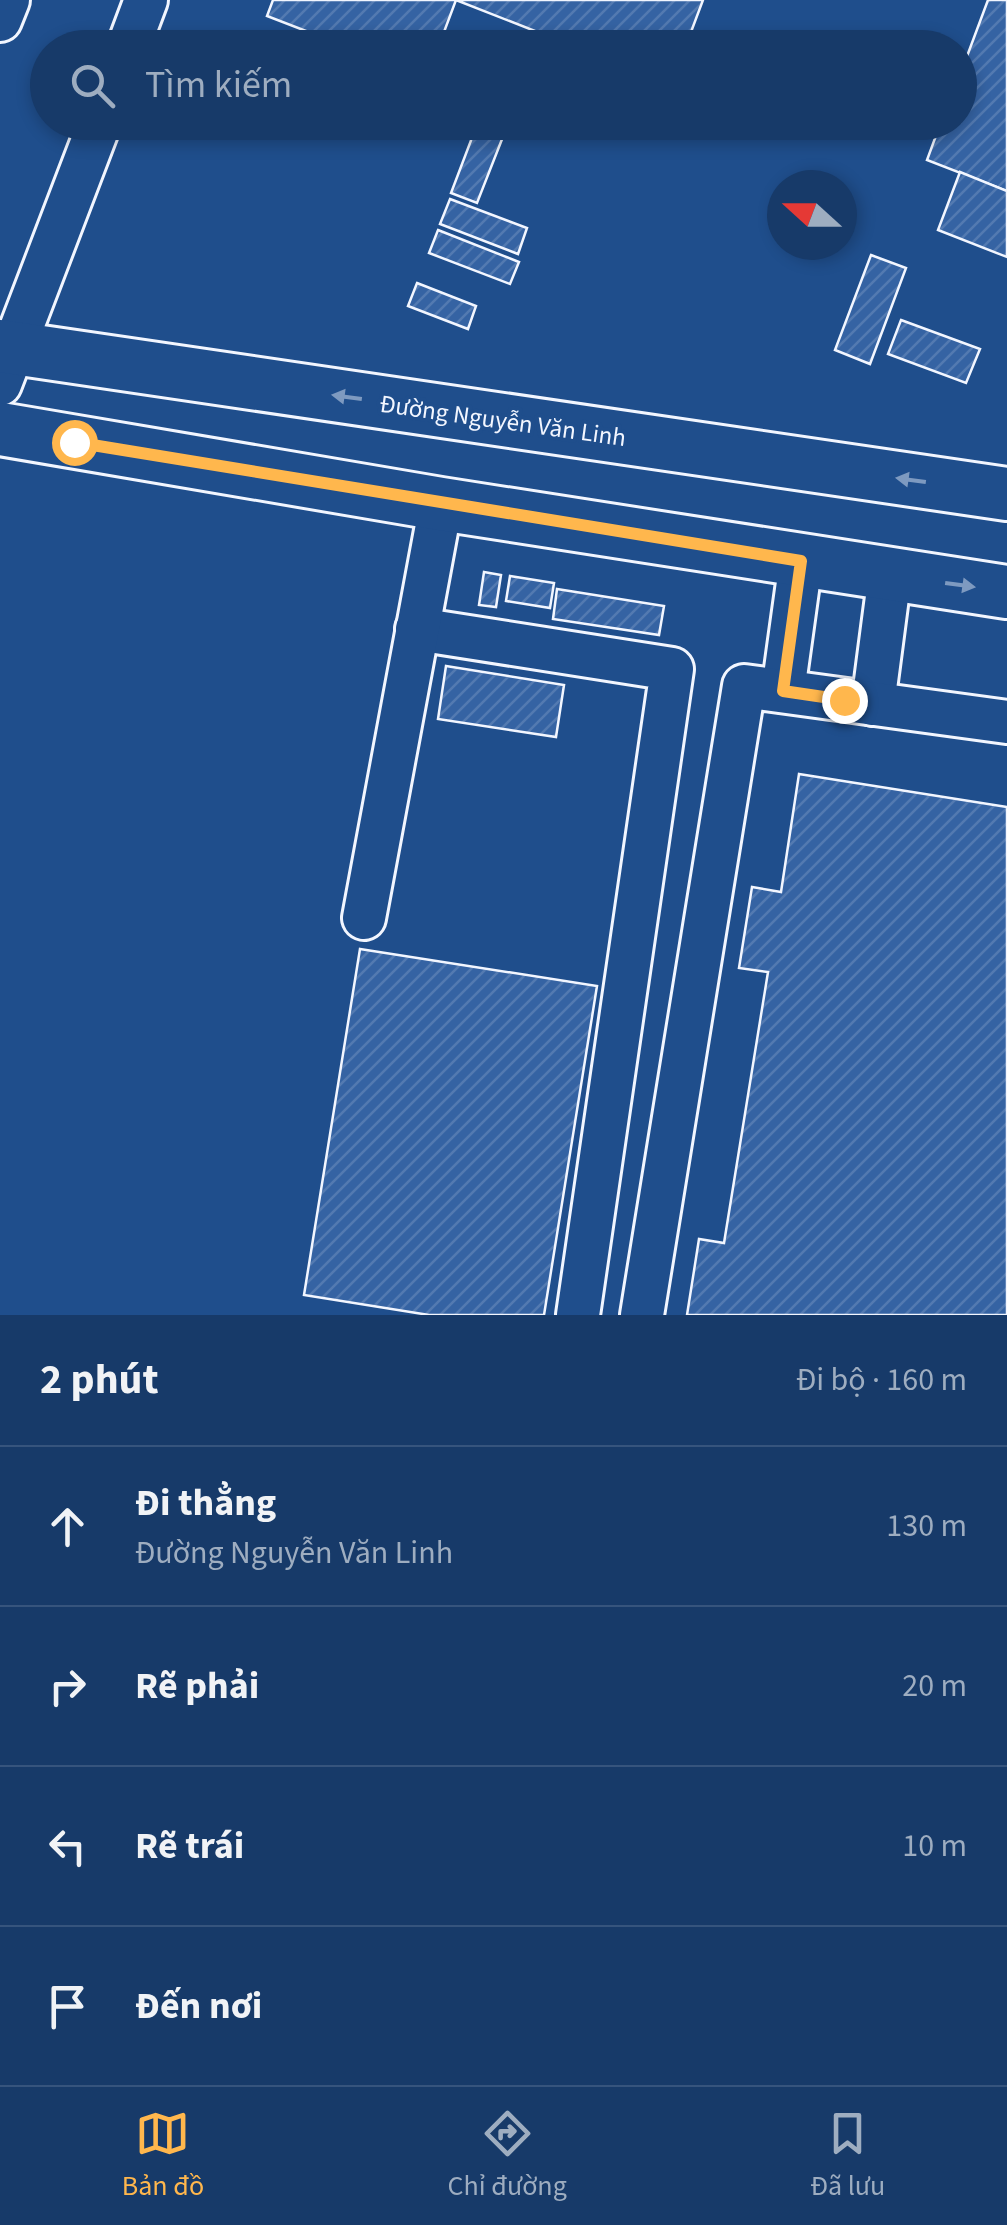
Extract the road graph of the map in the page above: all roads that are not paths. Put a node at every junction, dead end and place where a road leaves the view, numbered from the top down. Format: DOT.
graph roads {
  1 [pos="8,0"];
  2 [pos="146,0"];
  3 [pos="0,20"];
  4 [pos="135,30"];
  5 [pos="93,140"];
  6 [pos="5,360"];
  7 [pos="0,429"];
  8 [pos="1007,494"];
  9 [pos="441,504"];
  10 [pos="801,561"];
  11 [pos="890,574"];
  12 [pos="1007,592"];
  13 [pos="417,629"];
  14 [pos="783,691"];
  15 [pos="874,704"];
  16 [pos="1007,722"];
  17 [pos="364,918"];
  18 [pos="578,1315"];
  19 [pos="642,1315"];
  1 -- 3 [label="street"];
  2 -- 4 [label="street"];
  5 -- 6 [label="street"];
  8 -- 6 [label="main road, Đường Nguyễn Văn Linh, one-way"];
  7 -- 9 [label="main road"];
  9 -- 10 [label="main road"];
  9 -- 13 [label="street"];
  10 -- 11 [label="main road"];
  10 -- 14 [label="street"];
  11 -- 12 [label="main road, one-way"];
  11 -- 15 [label="street"];
  13 -- 17 [label="street"];
  13 -- 18 [label="street"];
  14 -- 15 [label="street"];
  14 -- 19 [label="street"];
  15 -- 16 [label="street"];
}
